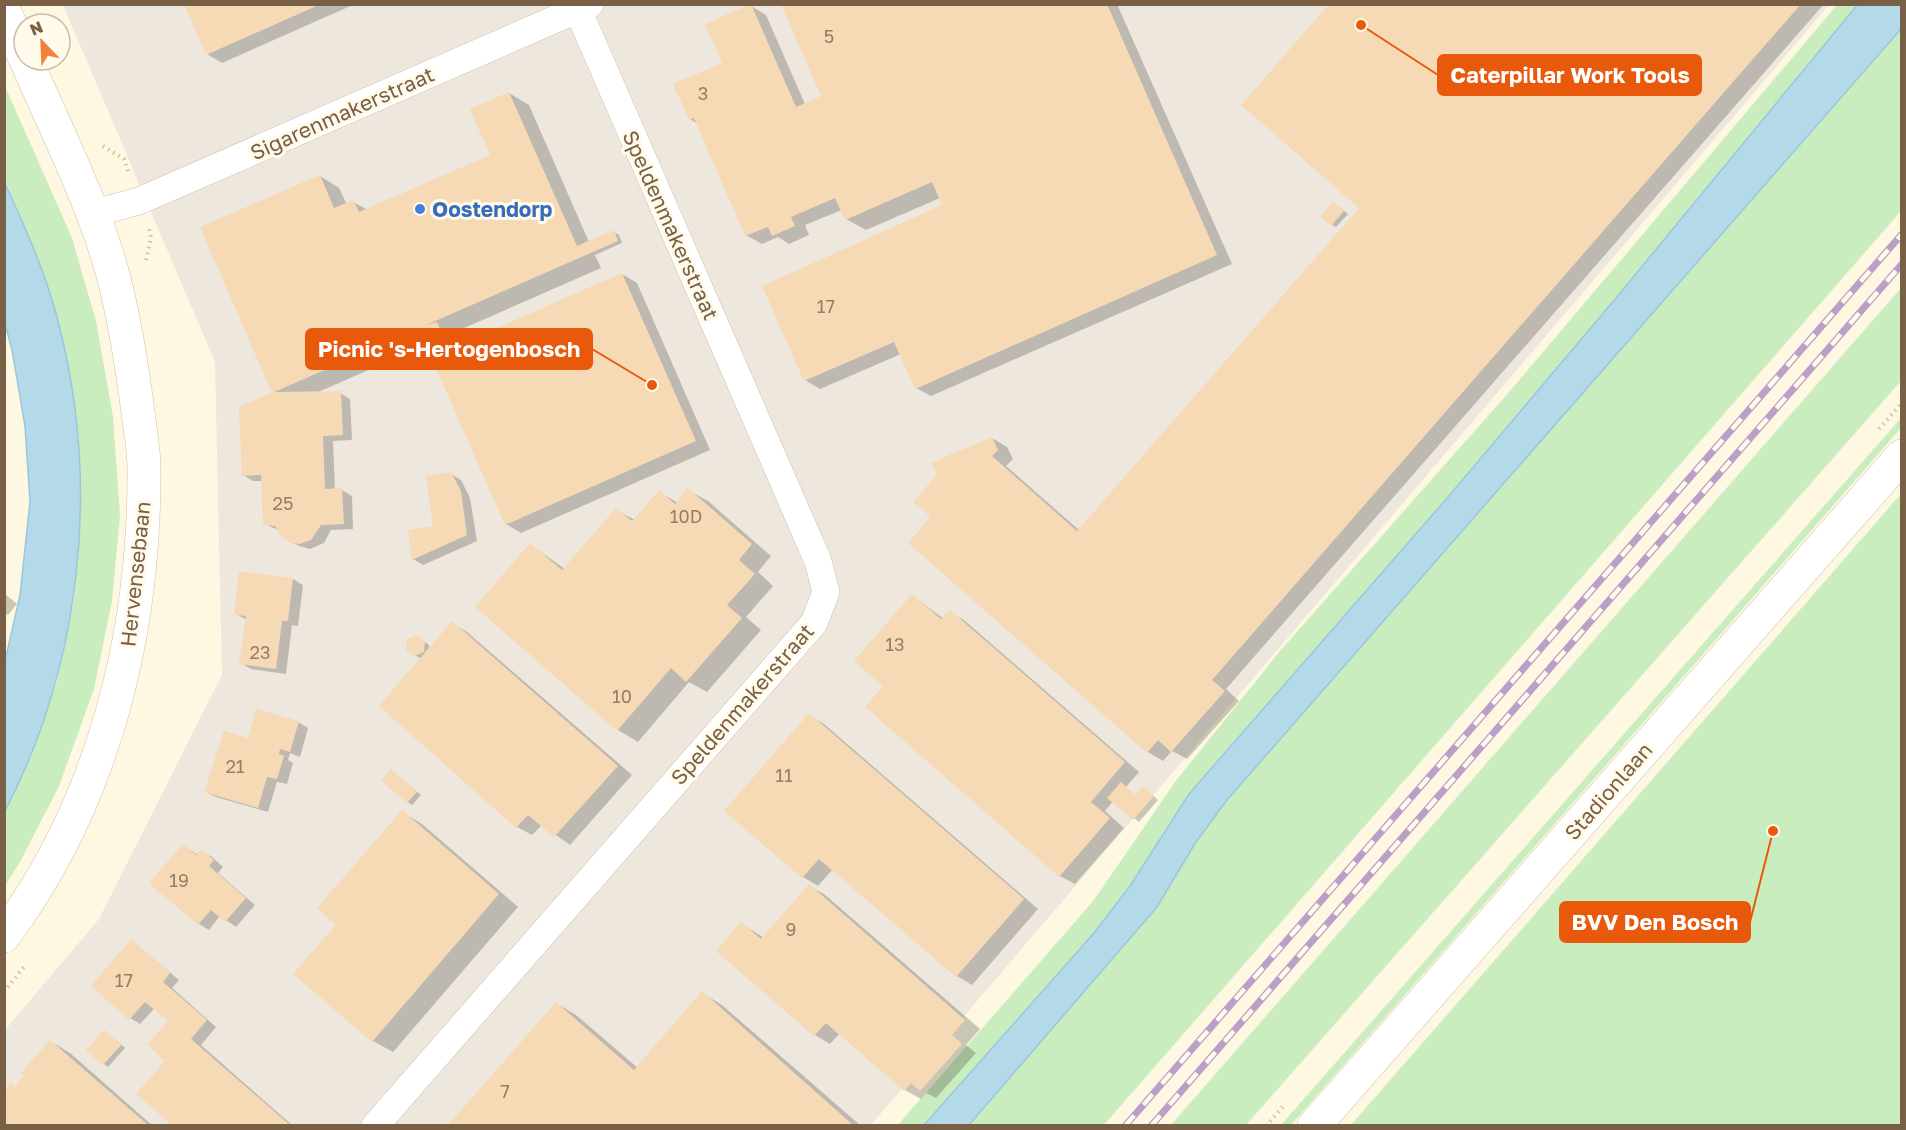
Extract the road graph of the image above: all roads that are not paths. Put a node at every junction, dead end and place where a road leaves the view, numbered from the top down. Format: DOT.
graph roads {
  1 [pos="584,7"];
  2 [pos="4,10"];
  3 [pos="12,28"];
  4 [pos="31,72"];
  5 [pos="91,214"];
  6 [pos="1902,456"];
  7 [pos="4,936"];
  8 [pos="375,1125"];
  9 [pos="1314,1125"];
  1 -- 5 [label="street, Sigarenmakerstraat"];
  1 -- 8 [label="street, Speldenmakerstraat"];
  2 -- 3 [label="street, Hervensebaan"];
  4 -- 5 [label="street, Hervensebaan"];
  5 -- 7 [label="street, Hervensebaan"];
  6 -- 9 [label="street, Stadionlaan"];
}
